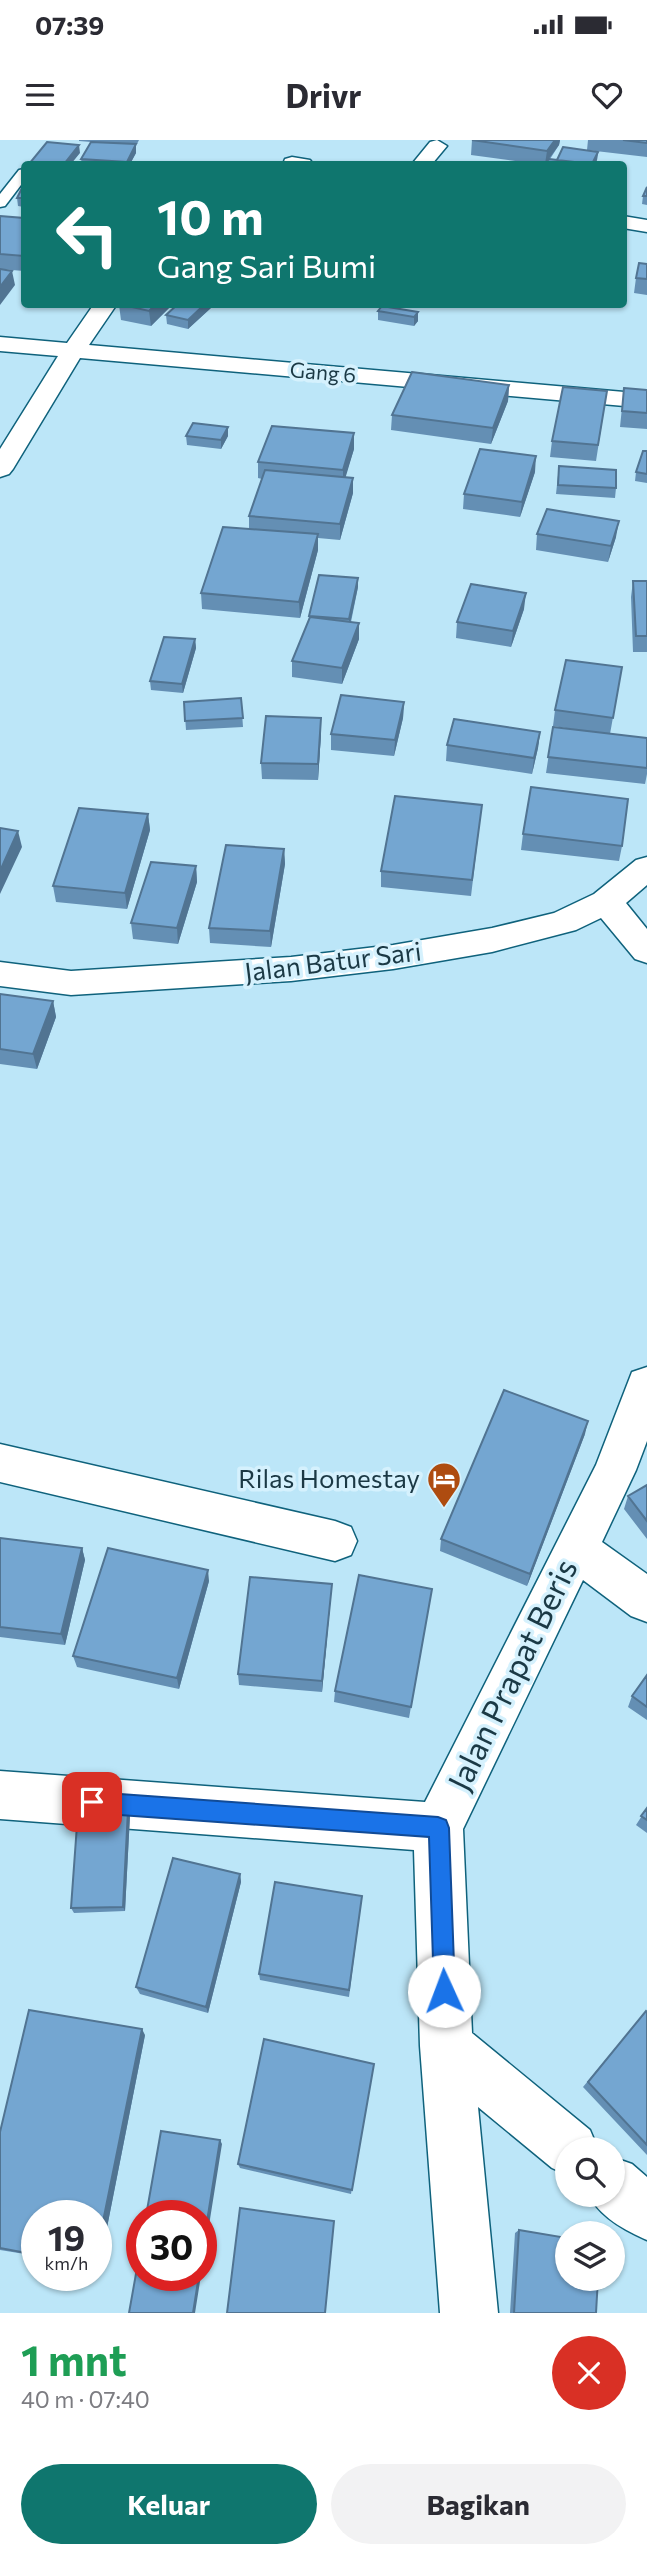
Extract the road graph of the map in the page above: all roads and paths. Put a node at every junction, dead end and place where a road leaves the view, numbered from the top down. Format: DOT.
graph roads {
  1 [pos="437,146"];
  2 [pos="424,161"];
  3 [pos="21,177"];
  4 [pos="0,203"];
  5 [pos="627,223"];
  6 [pos="647,226"];
  7 [pos="103,308"];
  8 [pos="0,344"];
  9 [pos="73,351"];
  10 [pos="647,401"];
  11 [pos="0,469"];
  12 [pos="647,868"];
  13 [pos="606,902"];
  14 [pos="647,951"];
  15 [pos="0,974"];
  16 [pos="647,1385"];
  17 [pos="0,1463"];
  18 [pos="335,1541"];
  19 [pos="575,1548"];
  20 [pos="647,1601"];
  21 [pos="0,1796"];
  22 [pos="438,1828"];
  23 [pos="446,2046"];
  24 [pos="556,2137"];
  25 [pos="625,2194"];
  26 [pos="647,2212"];
  27 [pos="469,2313"];
  1 -- 2 [label="street"];
  3 -- 4 [label="lane"];
  5 -- 6 [label="street"];
  7 -- 9 [label="street"];
  8 -- 9 [label="street, Gang 6"];
  9 -- 10 [label="street, Gang 6"];
  9 -- 11 [label="street"];
  12 -- 13 [label="street, Jalan Batur Sari"];
  13 -- 14 [label="street"];
  13 -- 15 [label="street, Jalan Batur Sari"];
  16 -- 19 [label="street, Jalan Prapat Beris"];
  17 -- 18 [label="street"];
  19 -- 20 [label="street"];
  19 -- 22 [label="street, Jalan Prapat Beris"];
  21 -- 22 [label="street"];
  22 -- 23 [label="street, Jalan Prapat Beris"];
  23 -- 24 [label="street"];
  23 -- 27 [label="street, Jalan Prapat Beris"];
  25 -- 26 [label="street"];
}
